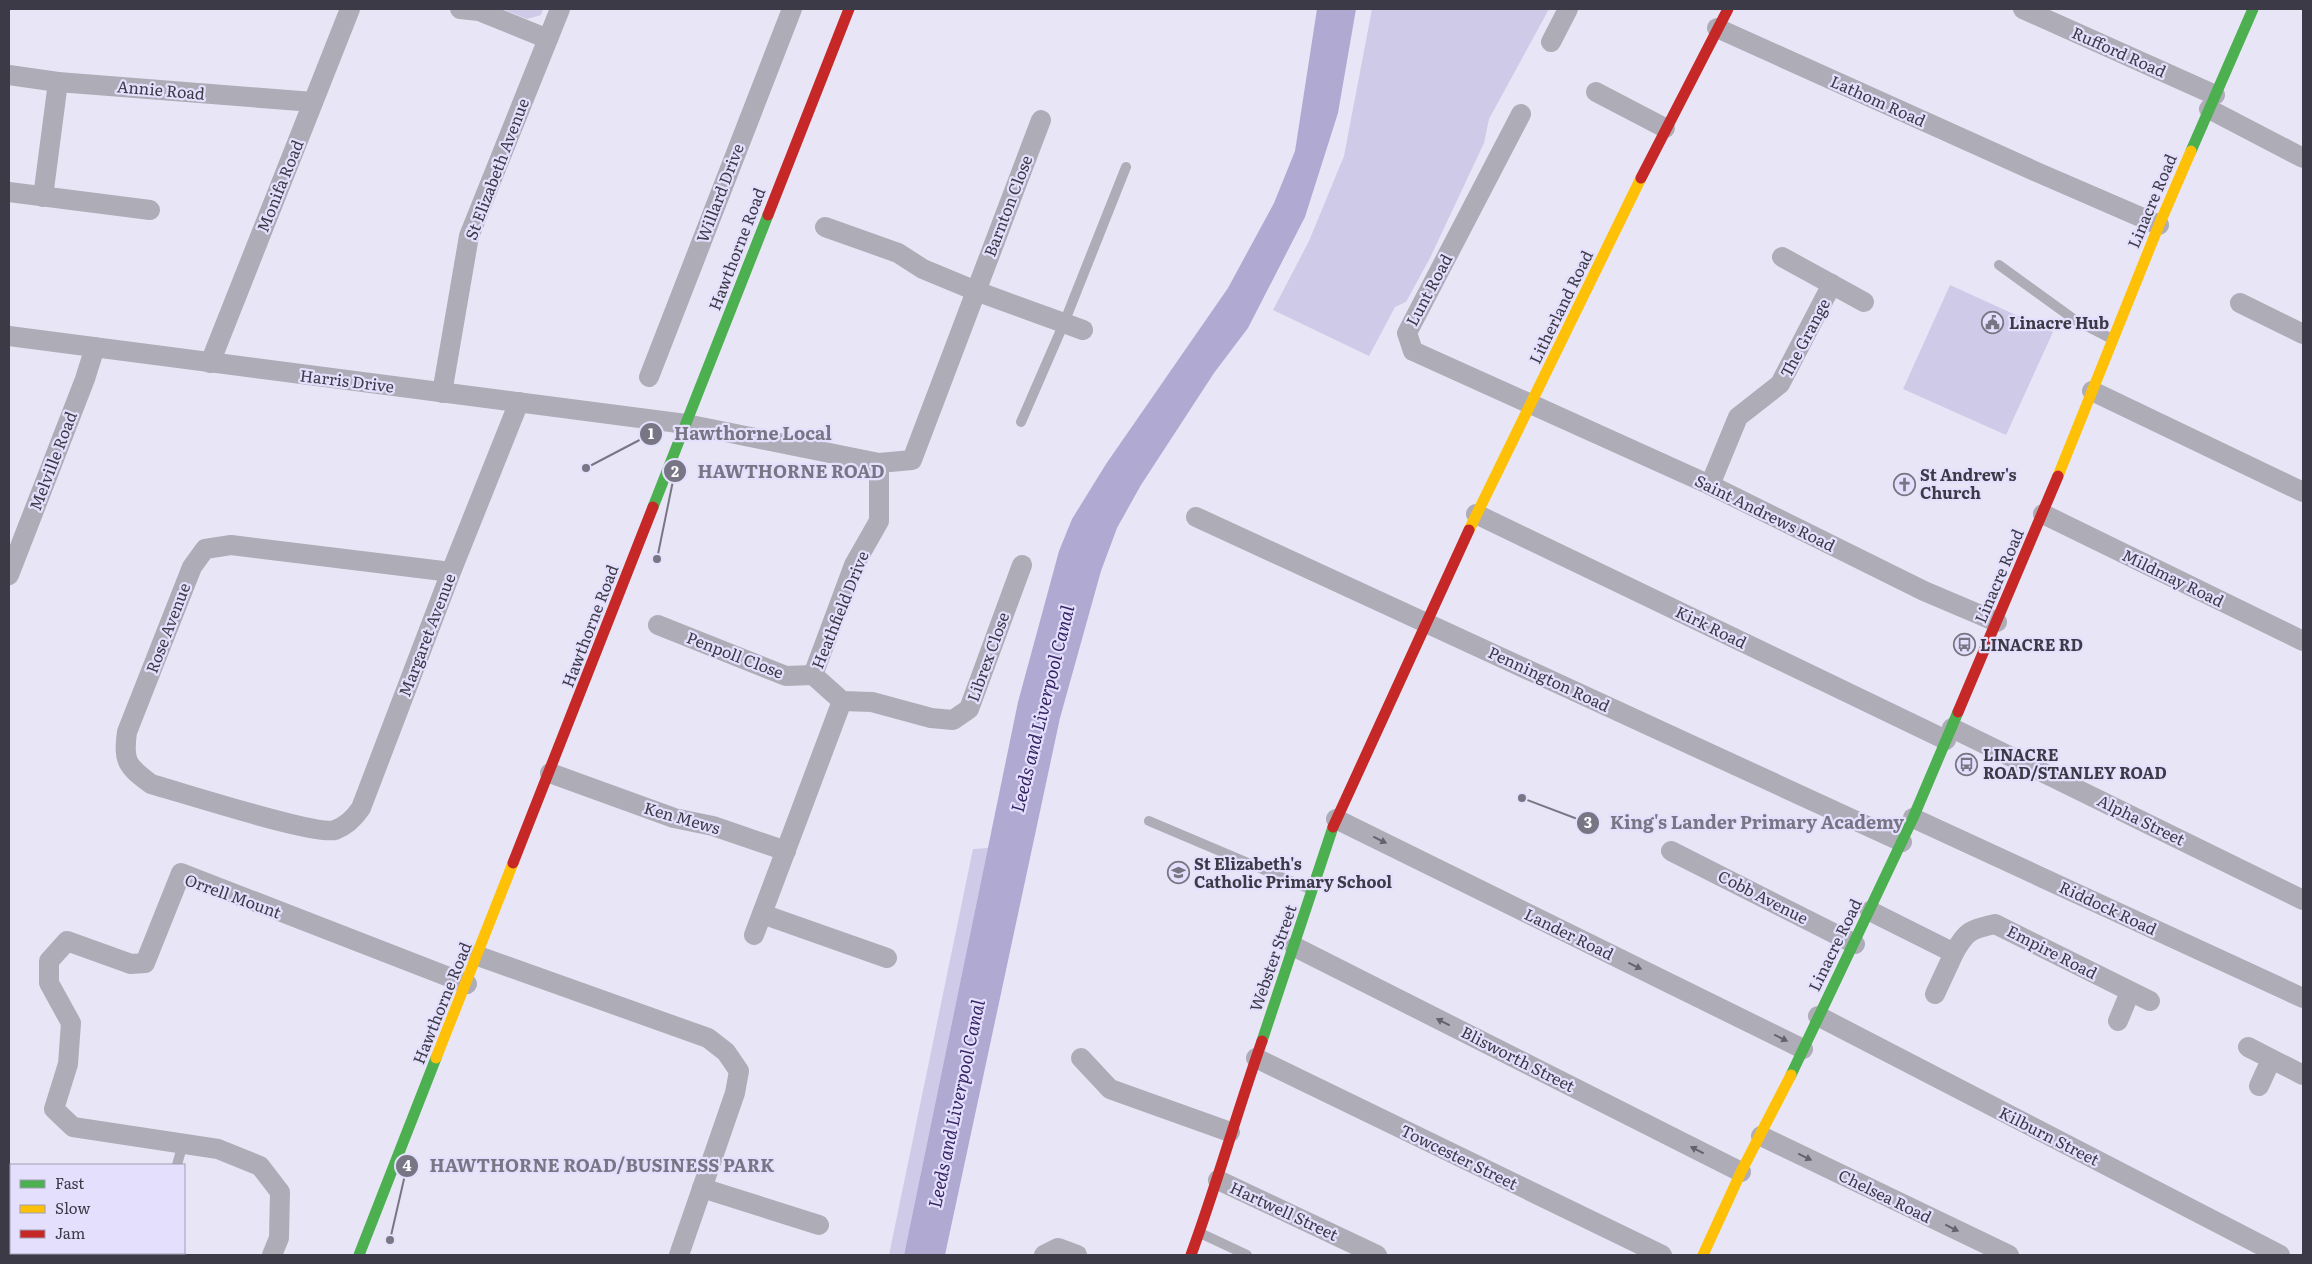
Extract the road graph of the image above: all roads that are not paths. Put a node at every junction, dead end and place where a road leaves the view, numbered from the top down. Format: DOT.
graph roads {
  1 [pos="350,9"];
  2 [pos="460,9"];
  3 [pos="560,9"];
  4 [pos="792,9"];
  5 [pos="849,9"];
  6 [pos="1568,9"];
  7 [pos="1728,9"];
  8 [pos="2023,9"];
  9 [pos="2253,9"];
  10 [pos="1717,28"];
  11 [pos="548,39"];
  12 [pos="1551,42"];
  13 [pos="9,75"];
  14 [pos="58,82"];
  15 [pos="1596,92"];
  16 [pos="313,102"];
  17 [pos="2212,102"];
  18 [pos="1521,114"];
  19 [pos="1041,120"];
  20 [pos="1665,128"];
  21 [pos="2303,158"];
  22 [pos="1126,167"];
  23 [pos="9,192"];
  24 [pos="42,196"];
  25 [pos="150,210"];
  26 [pos="2159,225"];
  27 [pos="825,227"];
  28 [pos="1782,257"];
  29 [pos="1999,265"];
  30 [pos="1832,284"];
  31 [pos="976,291"];
  32 [pos="1864,302"];
  33 [pos="2240,303"];
  34 [pos="1064,323"];
  35 [pos="1083,330"];
  36 [pos="2303,334"];
  37 [pos="9,336"];
  38 [pos="2113,340"];
  39 [pos="95,347"];
  40 [pos="210,363"];
  41 [pos="649,377"];
  42 [pos="2092,391"];
  43 [pos="442,393"];
  44 [pos="519,402"];
  45 [pos="1532,404"];
  46 [pos="1021,422"];
  47 [pos="686,424"];
  48 [pos="912,460"];
  49 [pos="879,463"];
  50 [pos="1710,485"];
  51 [pos="2303,492"];
  52 [pos="1476,514"];
  53 [pos="2043,514"];
  54 [pos="1196,517"];
  55 [pos="1022,565"];
  56 [pos="451,572"];
  57 [pos="9,575"];
  58 [pos="1427,622"];
  59 [pos="1997,622"];
  60 [pos="658,625"];
  61 [pos="2303,640"];
  62 [pos="813,675"];
  63 [pos="842,701"];
  64 [pos="1949,734"];
  65 [pos="550,773"];
  66 [pos="1913,818"];
  67 [pos="1336,819"];
  68 [pos="1149,821"];
  69 [pos="306,828"];
  70 [pos="1902,842"];
  71 [pos="786,851"];
  72 [pos="1671,851"];
  73 [pos="1313,890"];
  74 [pos="2303,900"];
  75 [pos="1870,911"];
  76 [pos="762,914"];
  77 [pos="754,935"];
  78 [pos="1855,944"];
  79 [pos="1295,947"];
  80 [pos="1954,953"];
  81 [pos="478,956"];
  82 [pos="887,958"];
  83 [pos="467,984"];
  84 [pos="2130,992"];
  85 [pos="1935,994"];
  86 [pos="2303,998"];
  87 [pos="2150,1001"];
  88 [pos="1818,1016"];
  89 [pos="2118,1021"];
  90 [pos="2248,1047"];
  91 [pos="1803,1049"];
  92 [pos="1081,1058"];
  93 [pos="1256,1058"];
  94 [pos="2272,1060"];
  95 [pos="2303,1076"];
  96 [pos="2259,1086"];
  97 [pos="1230,1132"];
  98 [pos="1761,1136"];
  99 [pos="183,1143"];
  100 [pos="177,1164"];
  101 [pos="1741,1172"];
  102 [pos="1218,1180"];
  103 [pos="702,1188"];
  104 [pos="818,1225"];
  105 [pos="1199,1233"];
  106 [pos="1710,1253"];
  107 [pos="272,1255"];
  108 [pos="359,1255"];
  109 [pos="679,1255"];
  110 [pos="1044,1255"];
  111 [pos="1077,1255"];
  112 [pos="1191,1255"];
  113 [pos="1247,1255"];
  114 [pos="1377,1255"];
  115 [pos="1662,1255"];
  116 [pos="2009,1255"];
  117 [pos="2280,1255"];
  1 -- 16 [label="street, Monifa Road"];
  2 -- 11 [label="street"];
  3 -- 11 [label="street, St Elizabeth Avenue"];
  4 -- 41 [label="street, Willard Drive"];
  5 -- 47 [label="main road, Hawthorne Road"];
  6 -- 12 [label="street"];
  7 -- 10 [label="main road, Litherland Road"];
  8 -- 17 [label="street, Rufford Road"];
  9 -- 17 [label="main road, Linacre Road"];
  10 -- 20 [label="main road, Litherland Road"];
  10 -- 26 [label="street, Lathom Road"];
  11 -- 43 [label="street, St Elizabeth Avenue"];
  13 -- 14 [label="street, Annie Road"];
  14 -- 16 [label="street, Annie Road"];
  14 -- 24 [label="street"];
  15 -- 20 [label="street"];
  16 -- 40 [label="street, Monifa Road"];
  17 -- 21 [label="street, Rufford Road"];
  17 -- 26 [label="main road, Linacre Road"];
  18 -- 45 [label="street, Lunt Road"];
  19 -- 31 [label="street, Barnton Close"];
  20 -- 45 [label="main road, Litherland Road"];
  22 -- 34 [label="lane"];
  23 -- 24 [label="street"];
  24 -- 25 [label="street"];
  26 -- 38 [label="main road, Linacre Road"];
  27 -- 31 [label="street"];
  28 -- 30 [label="street, The Grange"];
  29 -- 38 [label="lane"];
  30 -- 32 [label="street, The Grange"];
  30 -- 50 [label="street, The Grange"];
  31 -- 34 [label="street"];
  31 -- 48 [label="street, Barnton Close"];
  33 -- 36 [label="street"];
  34 -- 35 [label="street"];
  34 -- 46 [label="lane"];
  37 -- 39 [label="street, Harris Drive"];
  38 -- 42 [label="main road, Linacre Road"];
  39 -- 40 [label="street, Harris Drive"];
  39 -- 57 [label="street, Melville Road"];
  40 -- 43 [label="street, Harris Drive"];
  42 -- 51 [label="street"];
  42 -- 53 [label="main road, Linacre Road"];
  43 -- 44 [label="street, Harris Drive"];
  44 -- 47 [label="street, Harris Drive"];
  44 -- 56 [label="street, Margaret Avenue"];
  45 -- 50 [label="street, Saint Andrews Road"];
  45 -- 52 [label="main road, Litherland Road"];
  47 -- 49 [label="street, Harris Drive"];
  47 -- 65 [label="main road, Hawthorne Road"];
  48 -- 49 [label="street, Harris Drive"];
  49 -- 62 [label="street, Heathfield Drive"];
  50 -- 59 [label="street, Saint Andrews Road"];
  52 -- 58 [label="main road, Litherland Road"];
  52 -- 64 [label="street, Kirk Road"];
  53 -- 59 [label="main road, Linacre Road"];
  53 -- 61 [label="street, Mildmay Road"];
  54 -- 58 [label="street, Pennington Road"];
  55 -- 63 [label="street, Librex Close"];
  56 -- 69 [label="street, Margaret Avenue"];
  56 -- 69 [label="street, Rose Avenue"];
  58 -- 67 [label="main road, Webster Street"];
  58 -- 70 [label="street, Pennington Road"];
  59 -- 64 [label="main road, Linacre Road"];
  60 -- 62 [label="street, Penpoll Close"];
  62 -- 63 [label="street, Heathfield Drive"];
  63 -- 71 [label="street"];
  64 -- 66 [label="main road, Linacre Road"];
  64 -- 74 [label="street, Alpha Street"];
  65 -- 71 [label="street, Ken Mews"];
  65 -- 81 [label="main road, Hawthorne Road"];
  66 -- 70 [label="main road, Linacre Road"];
  66 -- 86 [label="street, Riddock Road"];
  67 -- 73 [label="main road, Webster Street"];
  67 -- 91 [label="street, Lander Road, one-way"];
  68 -- 73 [label="lane"];
  70 -- 75 [label="main road, Linacre Road"];
  71 -- 76 [label="street"];
  72 -- 78 [label="street, Cobb Avenue"];
  73 -- 79 [label="main road, Webster Street"];
  75 -- 78 [label="main road, Linacre Road"];
  75 -- 80 [label="street"];
  76 -- 77 [label="street"];
  76 -- 82 [label="street"];
  78 -- 88 [label="main road, Linacre Road"];
  79 -- 93 [label="main road, Webster Street"];
  101 -- 79 [label="street, Blisworth Street, one-way"];
  80 -- 84 [label="street, Empire Road"];
  80 -- 85 [label="street, Empire Road"];
  81 -- 83 [label="main road, Hawthorne Road"];
  81 -- 103 [label="street"];
  83 -- 99 [label="street, Orrell Mount"];
  83 -- 108 [label="main road, Hawthorne Road"];
  84 -- 87 [label="street, Empire Road"];
  84 -- 89 [label="street"];
  88 -- 91 [label="main road, Linacre Road"];
  88 -- 117 [label="street, Kilburn Street"];
  90 -- 94 [label="street"];
  91 -- 98 [label="main road, Linacre Road"];
  92 -- 97 [label="street"];
  93 -- 97 [label="main road, Webster Street"];
  93 -- 115 [label="street, Towcester Street"];
  94 -- 95 [label="street"];
  94 -- 96 [label="street"];
  97 -- 102 [label="main road, Webster Street"];
  98 -- 101 [label="main road, Linacre Road"];
  98 -- 116 [label="street, Chelsea Road, one-way"];
  99 -- 100 [label="lane"];
  99 -- 107 [label="street, Orrell Mount"];
  101 -- 106 [label="main road, Linacre Road"];
  102 -- 105 [label="main road, Webster Street"];
  102 -- 114 [label="street, Hartwell Street"];
  103 -- 104 [label="street"];
  103 -- 109 [label="street"];
  105 -- 112 [label="main road, Webster Street"];
  105 -- 113 [label="lane"];
  110 -- 111 [label="street"];
}
